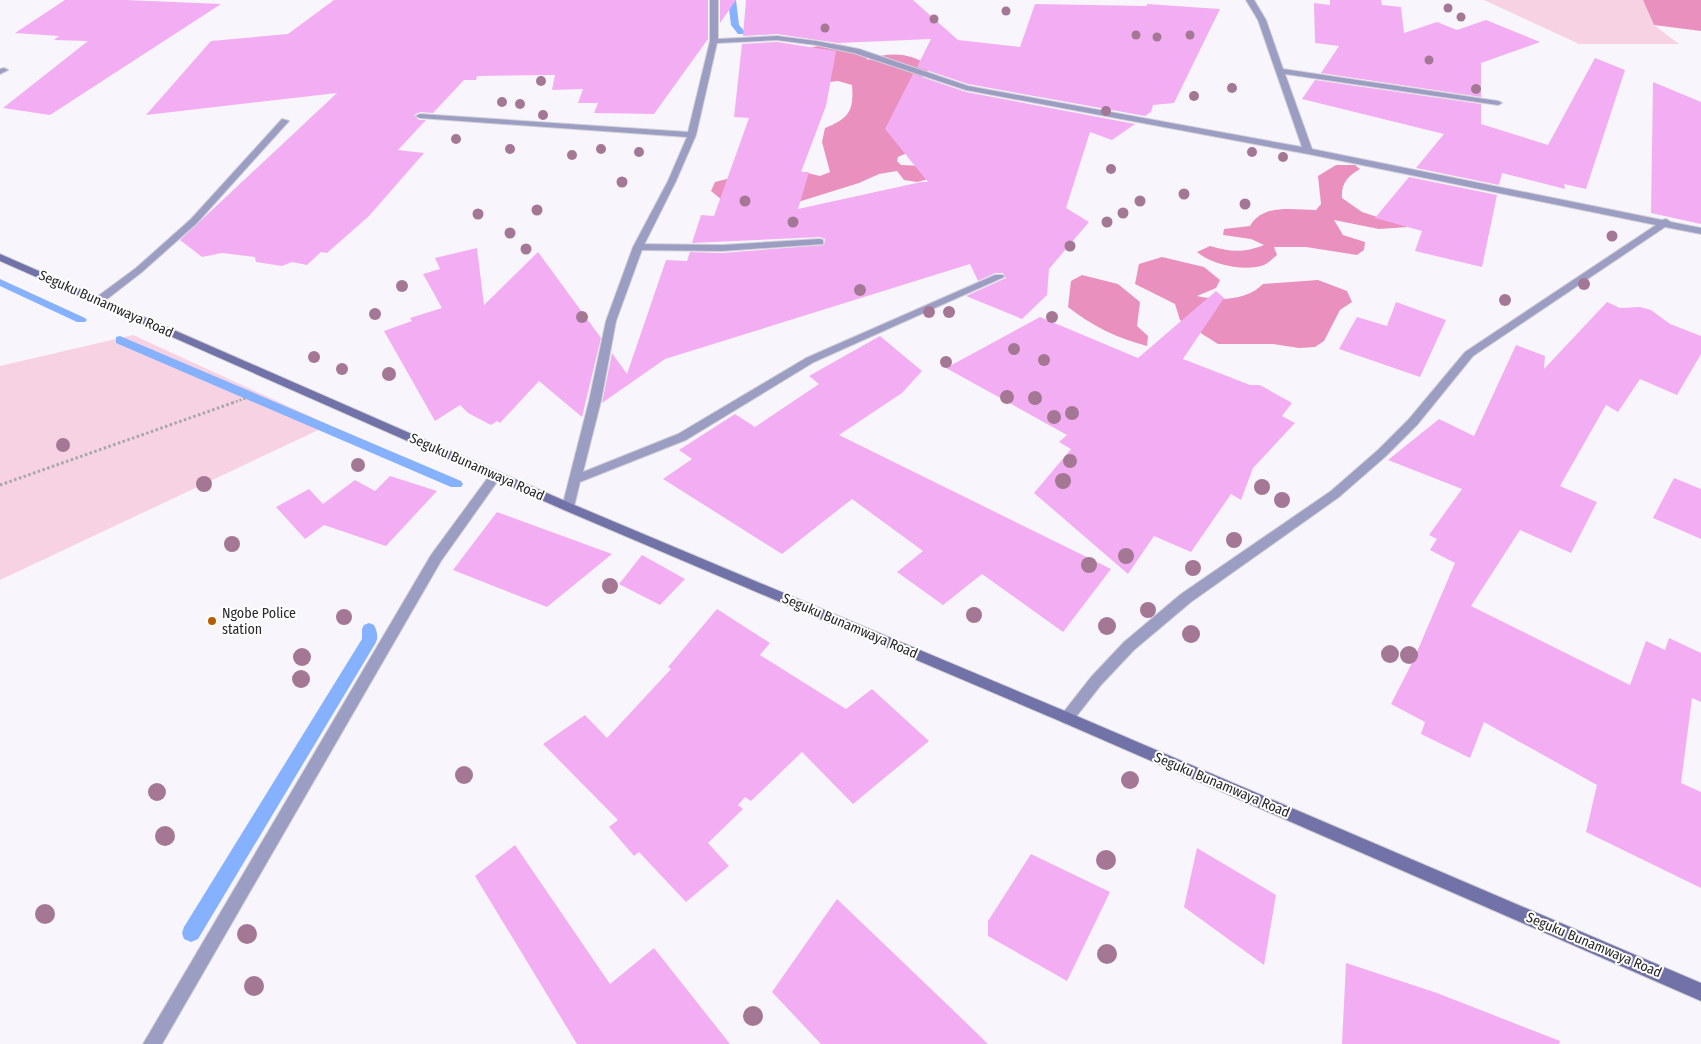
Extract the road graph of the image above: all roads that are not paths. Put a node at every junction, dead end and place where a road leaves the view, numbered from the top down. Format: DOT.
graph roads {
  1 [pos="714,0"];
  2 [pos="1250,0"];
  3 [pos="714,41"];
  4 [pos="1280,71"];
  5 [pos="1498,103"];
  6 [pos="420,116"];
  7 [pos="286,121"];
  8 [pos="692,135"];
  9 [pos="1308,151"];
  10 [pos="1666,222"];
  11 [pos="1701,231"];
  12 [pos="820,242"];
  13 [pos="638,247"];
  14 [pos="0,257"];
  15 [pos="999,277"];
  16 [pos="98,301"];
  17 [pos="496,475"];
  18 [pos="576,479"];
  19 [pos="568,507"];
  20 [pos="1067,718"];
  21 [pos="1701,992"];
  22 [pos="152,1044"];
  1 -- 3 [label="street"];
  2 -- 4 [label="street"];
  3 -- 8 [label="street"];
  3 -- 9 [label="street"];
  4 -- 5 [label="street"];
  4 -- 9 [label="street"];
  6 -- 8 [label="street"];
  7 -- 16 [label="street"];
  8 -- 13 [label="street"];
  9 -- 10 [label="street"];
  10 -- 11 [label="street"];
  10 -- 20 [label="street"];
  12 -- 13 [label="street"];
  13 -- 18 [label="street"];
  14 -- 16 [label="main road, Seguku Bunamwaya Road"];
  15 -- 18 [label="street"];
  16 -- 17 [label="main road, Seguku Bunamwaya Road"];
  17 -- 19 [label="main road, Seguku Bunamwaya Road"];
  17 -- 22 [label="street"];
  18 -- 19 [label="street"];
  19 -- 20 [label="main road, Seguku Bunamwaya Road"];
  20 -- 21 [label="main road, Seguku Bunamwaya Road"];
}
